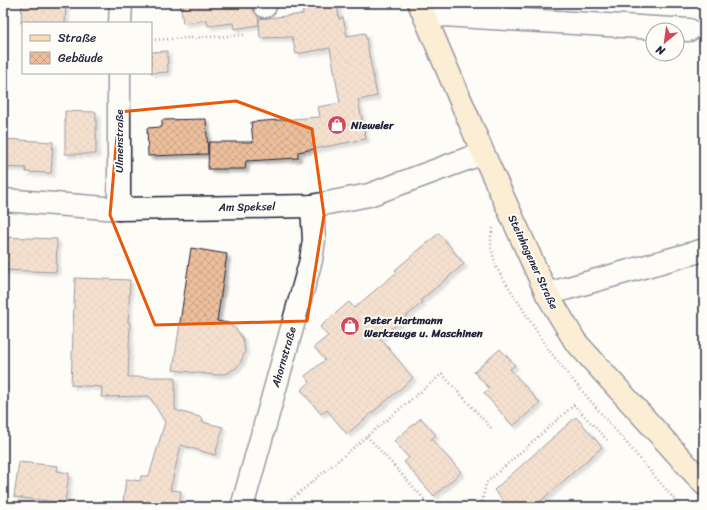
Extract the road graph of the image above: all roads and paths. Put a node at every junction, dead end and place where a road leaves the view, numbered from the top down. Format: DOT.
graph roads {
  1 [pos="121,3"];
  2 [pos="423,11"];
  3 [pos="120,22"];
  4 [pos="688,30"];
  5 [pos="246,35"];
  6 [pos="152,40"];
  7 [pos="119,74"];
  8 [pos="483,153"];
  9 [pos="3,200"];
  10 [pos="312,206"];
  11 [pos="119,209"];
  12 [pos="704,250"];
  13 [pos="547,294"];
  14 [pos="493,430"];
  15 [pos="367,436"];
  16 [pos="609,442"];
  17 [pos="704,484"];
  18 [pos="424,499"];
  19 [pos="242,507"];
  20 [pos="282,507"];
  21 [pos="476,507"];
  22 [pos="635,507"];
  23 [pos="644,507"];
  1 -- 3 [label="street"];
  2 -- 4 [label="street"];
  2 -- 8 [label="main road, Steinhagener Straße"];
  5 -- 6 [label="path"];
  7 -- 11 [label="street, Ulmenstraße"];
  8 -- 10 [label="street, Am Speksel"];
  8 -- 13 [label="main road, Steinhagener Straße"];
  9 -- 11 [label="street, Am Speksel"];
  10 -- 11 [label="street, Am Speksel"];
  10 -- 19 [label="street, Ahornstraße"];
  12 -- 13 [label="street"];
  13 -- 17 [label="main road, Steinhagener Straße"];
  14 -- 15 [label="path"];
  15 -- 18 [label="path"];
  15 -- 20 [label="path"];
  16 -- 21 [label="path"];
  22 -- 23 [label="path"];
}
